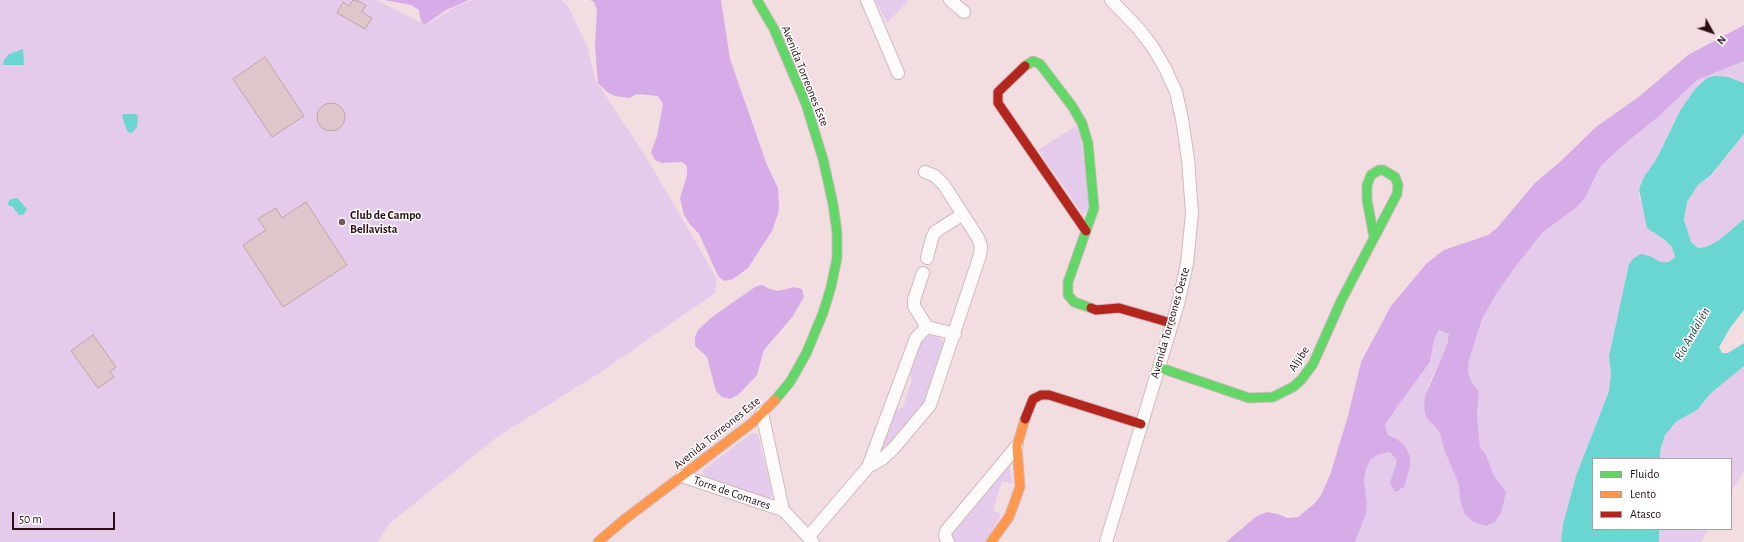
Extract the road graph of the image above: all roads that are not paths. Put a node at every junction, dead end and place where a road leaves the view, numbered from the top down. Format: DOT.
graph roads {
  1 [pos="757,0"];
  2 [pos="867,0"];
  3 [pos="950,0"];
  4 [pos="1111,0"];
  5 [pos="964,12"];
  6 [pos="898,73"];
  7 [pos="925,172"];
  8 [pos="963,214"];
  9 [pos="1086,231"];
  10 [pos="1374,237"];
  11 [pos="927,258"];
  12 [pos="923,273"];
  13 [pos="1171,323"];
  14 [pos="927,327"];
  15 [pos="955,334"];
  16 [pos="1158,367"];
  17 [pos="762,413"];
  18 [pos="1141,424"];
  19 [pos="1017,446"];
  20 [pos="868,468"];
  21 [pos="682,476"];
  22 [pos="783,510"];
  23 [pos="811,540"];
  24 [pos="598,542"];
  25 [pos="948,542"];
  26 [pos="992,542"];
  27 [pos="1106,542"];
  1 -- 17 [label="street, Avenida Torreones Este"];
  2 -- 6 [label="street"];
  3 -- 5 [label="street"];
  4 -- 13 [label="street, Avenida Torreones Oeste"];
  7 -- 8 [label="street"];
  8 -- 11 [label="street"];
  8 -- 15 [label="street"];
  9 -- 9 [label="street"];
  9 -- 13 [label="street"];
  10 -- 10 [label="street, Aljibe"];
  10 -- 16 [label="street, Aljibe"];
  12 -- 14 [label="street"];
  13 -- 16 [label="street, Avenida Torreones Oeste"];
  14 -- 15 [label="street"];
  14 -- 20 [label="street"];
  15 -- 20 [label="street"];
  16 -- 18 [label="street, Avenida Torreones Oeste"];
  17 -- 21 [label="street, Avenida Torreones Este"];
  17 -- 22 [label="street, Torre de Comares"];
  18 -- 19 [label="street"];
  18 -- 27 [label="street, Avenida Torreones Oeste"];
  19 -- 25 [label="street"];
  19 -- 26 [label="street"];
  20 -- 23 [label="street"];
  21 -- 22 [label="street, Torre de Comares"];
  21 -- 24 [label="street, Avenida Torreones Este"];
  22 -- 23 [label="street, Torre de Comares"];
}
